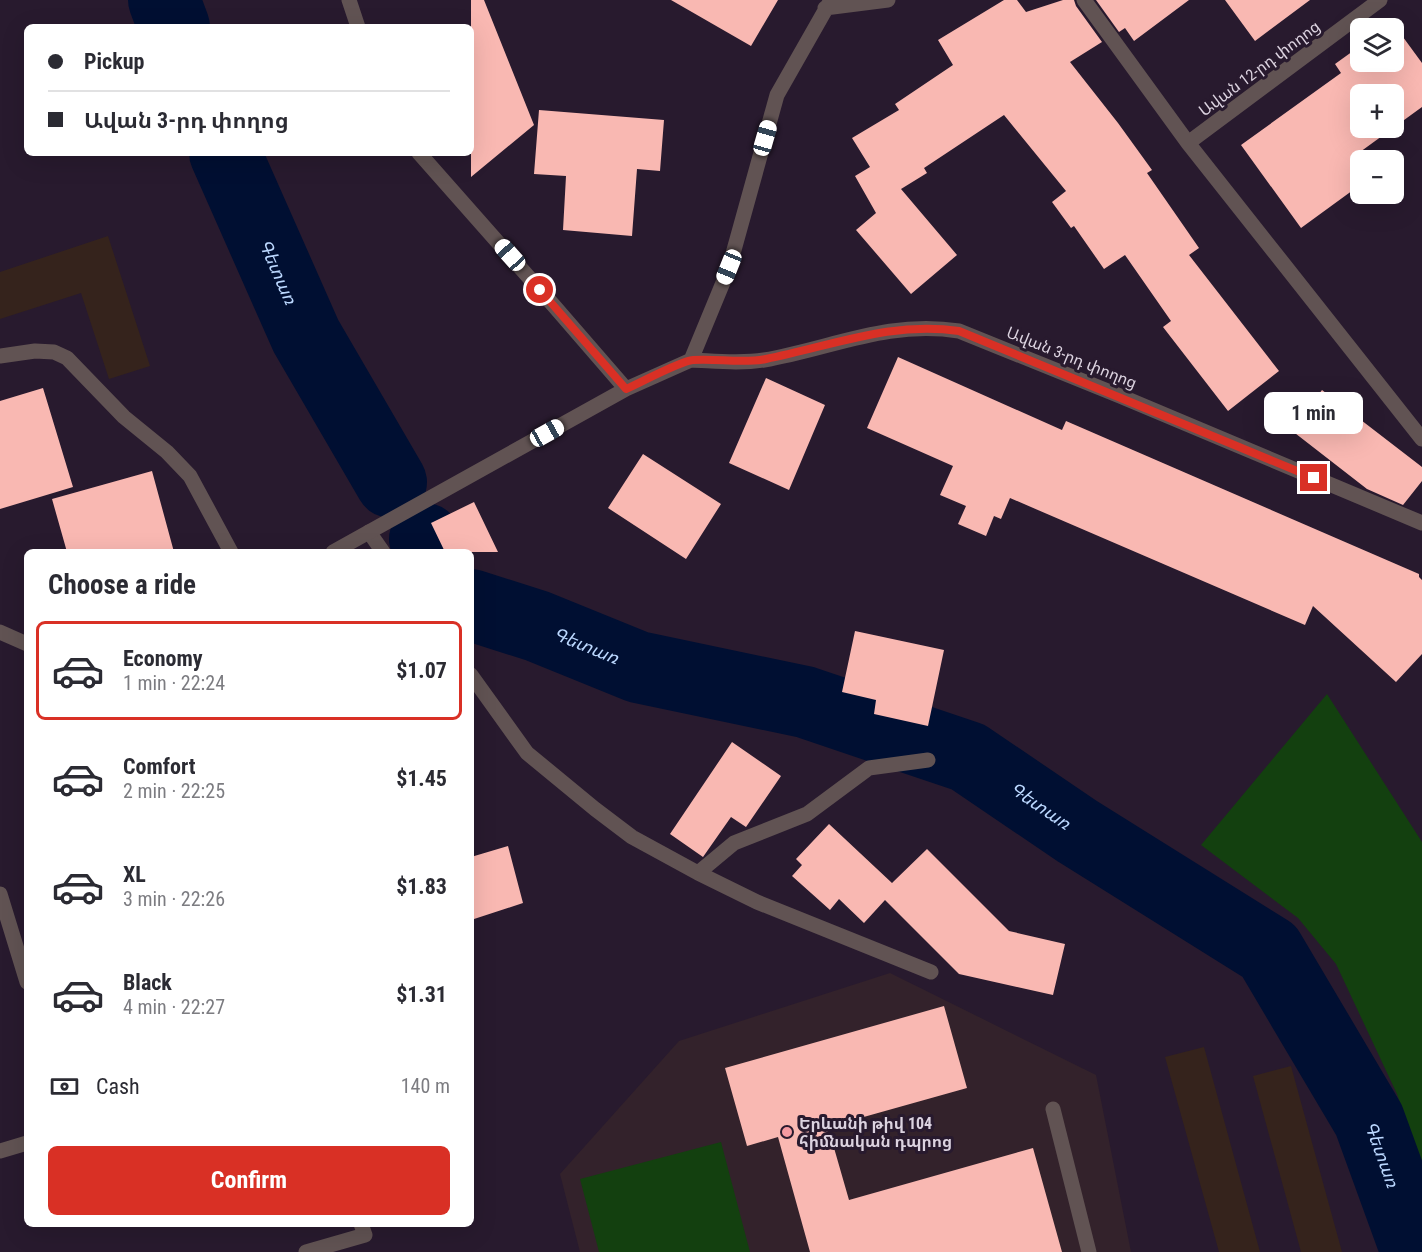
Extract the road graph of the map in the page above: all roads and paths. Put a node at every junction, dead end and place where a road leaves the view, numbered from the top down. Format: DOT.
graph roads {
  1 [pos="350,0"];
  2 [pos="888,0"];
  3 [pos="1084,0"];
  4 [pos="1380,0"];
  5 [pos="828,4"];
  6 [pos="357,24"];
  7 [pos="1188,143"];
  8 [pos="421,156"];
  9 [pos="0,357"];
  10 [pos="691,360"];
  11 [pos="626,389"];
  12 [pos="1422,440"];
  13 [pos="1422,523"];
  14 [pos="369,532"];
  15 [pos="229,549"];
  16 [pos="338,549"];
  17 [pos="381,549"];
  18 [pos="0,632"];
  19 [pos="24,643"];
  20 [pos="474,679"];
  21 [pos="928,760"];
  22 [pos="698,873"];
  23 [pos="0,894"];
  24 [pos="24,972"];
  25 [pos="931,972"];
  26 [pos="1053,1109"];
  27 [pos="24,1144"];
  28 [pos="0,1151"];
  29 [pos="362,1227"];
  30 [pos="306,1252"];
  31 [pos="1089,1252"];
  1 -- 6 [label="street"];
  2 -- 5 [label="street"];
  3 -- 7 [label="street"];
  4 -- 7 [label="street, Ավան 12-րդ փողոց"];
  5 -- 10 [label="street"];
  7 -- 12 [label="street"];
  8 -- 11 [label="street"];
  9 -- 15 [label="street"];
  10 -- 11 [label="street"];
  10 -- 13 [label="street, Ավան 3-րդ փողոց"];
  11 -- 14 [label="street"];
  14 -- 16 [label="street"];
  14 -- 17 [label="street"];
  18 -- 19 [label="street"];
  20 -- 22 [label="street"];
  21 -- 22 [label="street"];
  22 -- 25 [label="street"];
  23 -- 24 [label="street"];
  26 -- 31 [label="street"];
  27 -- 28 [label="street"];
  29 -- 30 [label="street"];
}
